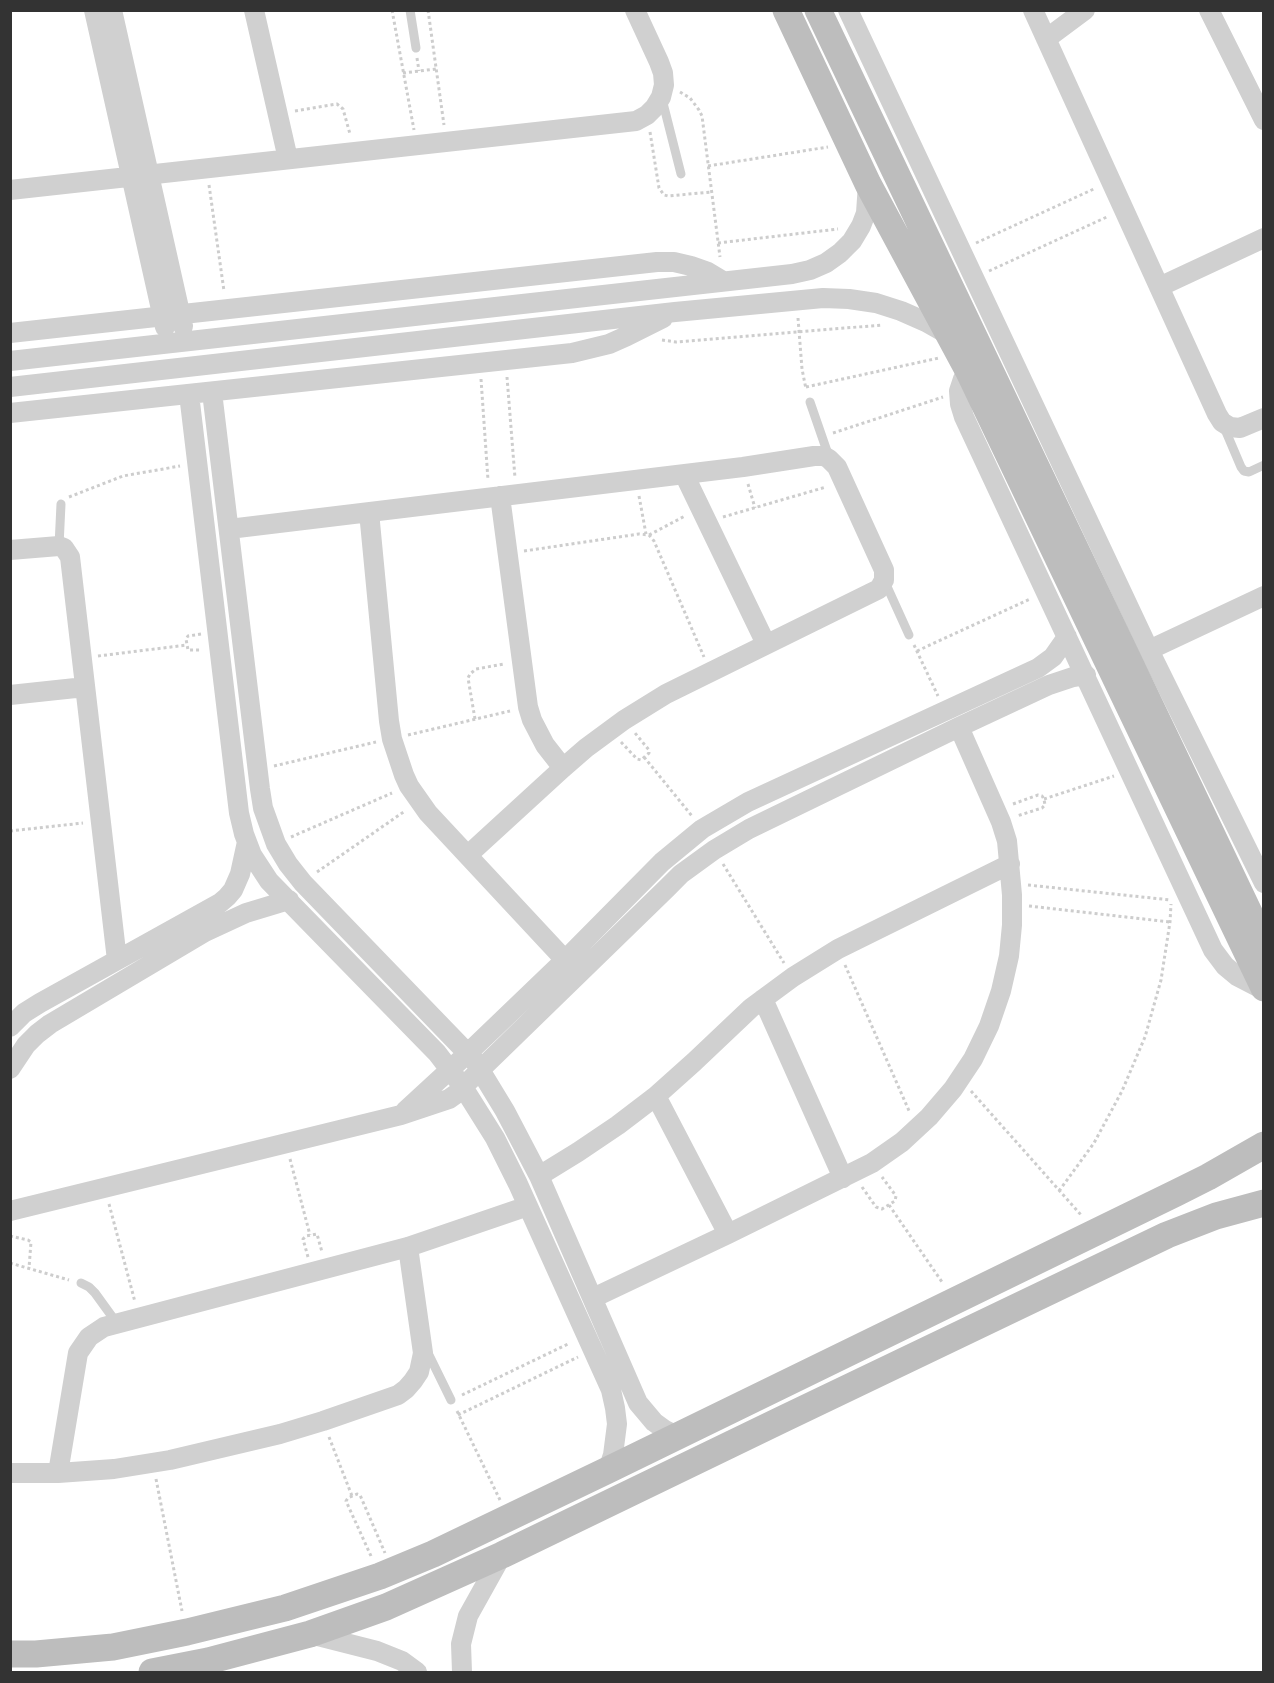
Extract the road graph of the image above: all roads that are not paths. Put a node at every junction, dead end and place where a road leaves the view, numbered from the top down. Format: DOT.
graph roads {
  1 [pos="94,10"];
  2 [pos="112,10"];
  3 [pos="254,10"];
  4 [pos="410,10"];
  5 [pos="635,10"];
  6 [pos="786,10"];
  7 [pos="818,10"];
  8 [pos="848,10"];
  9 [pos="1033,10"];
  10 [pos="1085,10"];
  11 [pos="1209,10"];
  12 [pos="1046,39"];
  13 [pos="416,48"];
  14 [pos="663,91"];
  15 [pos="1263,120"];
  16 [pos="288,159"];
  17 [pos="681,174"];
  18 [pos="140,176"];
  19 [pos="868,184"];
  20 [pos="10,190"];
  21 [pos="1263,238"];
  22 [pos="723,281"];
  23 [pos="1159,287"];
  24 [pos="675,312"];
  25 [pos="172,316"];
  26 [pos="10,333"];
  27 [pos="178,341"];
  28 [pos="10,361"];
  29 [pos="959,362"];
  30 [pos="10,387"];
  31 [pos="212,392"];
  32 [pos="189,394"];
  33 [pos="810,402"];
  34 [pos="10,413"];
  35 [pos="1263,418"];
  36 [pos="1222,422"];
  37 [pos="830,459"];
  38 [pos="1263,465"];
  39 [pos="684,474"];
  40 [pos="502,496"];
  41 [pos="61,504"];
  42 [pos="369,512"];
  43 [pos="229,529"];
  44 [pos="59,546"];
  45 [pos="10,550"];
  46 [pos="884,580"];
  47 [pos="1263,596"];
  48 [pos="909,635"];
  49 [pos="1067,637"];
  50 [pos="766,644"];
  51 [pos="1149,650"];
  52 [pos="1086,675"];
  53 [pos="85,687"];
  54 [pos="10,696"];
  55 [pos="959,727"];
  56 [pos="563,768"];
  57 [pos="1239,830"];
  58 [pos="247,842"];
  59 [pos="1263,846"];
  60 [pos="468,855"];
  61 [pos="1011,874"];
  62 [pos="1263,883"];
  63 [pos="289,900"];
  64 [pos="1263,944"];
  65 [pos="117,960"];
  66 [pos="565,960"];
  67 [pos="1263,989"];
  68 [pos="763,999"];
  69 [pos="10,1027"];
  70 [pos="468,1053"];
  71 [pos="10,1069"];
  72 [pos="450,1070"];
  73 [pos="480,1070"];
  74 [pos="463,1087"];
  75 [pos="656,1096"];
  76 [pos="401,1115"];
  77 [pos="1263,1145"];
  78 [pos="848,1175"];
  79 [pos="539,1176"];
  80 [pos="1263,1203"];
  81 [pos="528,1206"];
  82 [pos="10,1211"];
  83 [pos="728,1233"];
  84 [pos="408,1247"];
  85 [pos="81,1283"];
  86 [pos="593,1298"];
  87 [pos="116,1322"];
  88 [pos="422,1341"];
  89 [pos="451,1400"];
  90 [pos="676,1436"];
  91 [pos="608,1470"];
  92 [pos="10,1473"];
  93 [pos="58,1473"];
  94 [pos="502,1555"];
  95 [pos="310,1634"];
  96 [pos="10,1654"];
  97 [pos="152,1672"];
  98 [pos="417,1672"];
  99 [pos="462,1672"];
  1 -- 18 [label="street"];
  2 -- 18 [label="street"];
  3 -- 16 [label="street"];
  4 -- 13 [label="lane"];
  5 -- 14 [label="street"];
  6 -- 19 [label="main road"];
  7 -- 64 [label="main road"];
  8 -- 51 [label="street"];
  9 -- 12 [label="street"];
  10 -- 12 [label="street"];
  11 -- 15 [label="street"];
  12 -- 23 [label="street"];
  14 -- 16 [label="street"];
  14 -- 17 [label="lane"];
  16 -- 18 [label="street"];
  18 -- 20 [label="street"];
  18 -- 25 [label="street"];
  19 -- 22 [label="street"];
  19 -- 29 [label="main road"];
  21 -- 23 [label="street"];
  22 -- 25 [label="street"];
  22 -- 27 [label="street"];
  23 -- 36 [label="street"];
  24 -- 29 [label="street"];
  24 -- 30 [label="street"];
  24 -- 31 [label="street"];
  25 -- 26 [label="street"];
  25 -- 27 [label="street"];
  27 -- 28 [label="street"];
  29 -- 49 [label="street"];
  29 -- 67 [label="main road"];
  31 -- 32 [label="street"];
  31 -- 43 [label="street"];
  32 -- 34 [label="street"];
  32 -- 58 [label="street"];
  33 -- 37 [label="lane"];
  35 -- 36 [label="street"];
  36 -- 38 [label="lane"];
  37 -- 39 [label="street"];
  37 -- 46 [label="street"];
  39 -- 40 [label="street"];
  39 -- 50 [label="street"];
  40 -- 42 [label="street"];
  40 -- 56 [label="street"];
  41 -- 44 [label="lane"];
  42 -- 43 [label="street"];
  42 -- 60 [label="street"];
  43 -- 70 [label="street"];
  44 -- 45 [label="street"];
  44 -- 53 [label="street"];
  46 -- 48 [label="lane"];
  46 -- 50 [label="street"];
  47 -- 51 [label="street"];
  49 -- 52 [label="street"];
  49 -- 66 [label="street"];
  50 -- 56 [label="street"];
  51 -- 57 [label="street"];
  52 -- 55 [label="street"];
  52 -- 67 [label="street"];
  53 -- 54 [label="street"];
  53 -- 65 [label="street"];
  55 -- 61 [label="street"];
  55 -- 73 [label="street"];
  56 -- 60 [label="street"];
  57 -- 59 [label="street"];
  57 -- 62 [label="street"];
  58 -- 63 [label="street"];
  58 -- 65 [label="street"];
  60 -- 66 [label="street"];
  61 -- 68 [label="street"];
  61 -- 78 [label="street"];
  63 -- 71 [label="street"];
  63 -- 72 [label="street"];
  65 -- 69 [label="street"];
  66 -- 70 [label="street"];
  68 -- 75 [label="street"];
  68 -- 78 [label="street"];
  70 -- 72 [label="street"];
  70 -- 73 [label="street"];
  72 -- 74 [label="street"];
  72 -- 76 [label="street"];
  73 -- 74 [label="street"];
  73 -- 79 [label="street"];
  74 -- 76 [label="street"];
  74 -- 81 [label="street"];
  75 -- 79 [label="street"];
  75 -- 83 [label="street"];
  76 -- 82 [label="street"];
  77 -- 90 [label="main road"];
  78 -- 83 [label="street"];
  79 -- 86 [label="street"];
  80 -- 94 [label="main road"];
  81 -- 84 [label="street"];
  81 -- 91 [label="street"];
  83 -- 86 [label="street"];
  84 -- 87 [label="street"];
  84 -- 88 [label="street"];
  85 -- 87 [label="lane"];
  86 -- 90 [label="street"];
  87 -- 93 [label="street"];
  88 -- 89 [label="lane"];
  88 -- 93 [label="street"];
  90 -- 91 [label="main road"];
  91 -- 96 [label="main road"];
  92 -- 93 [label="street"];
  94 -- 95 [label="main road"];
  94 -- 99 [label="street"];
  95 -- 97 [label="main road"];
  95 -- 98 [label="street"];
}
